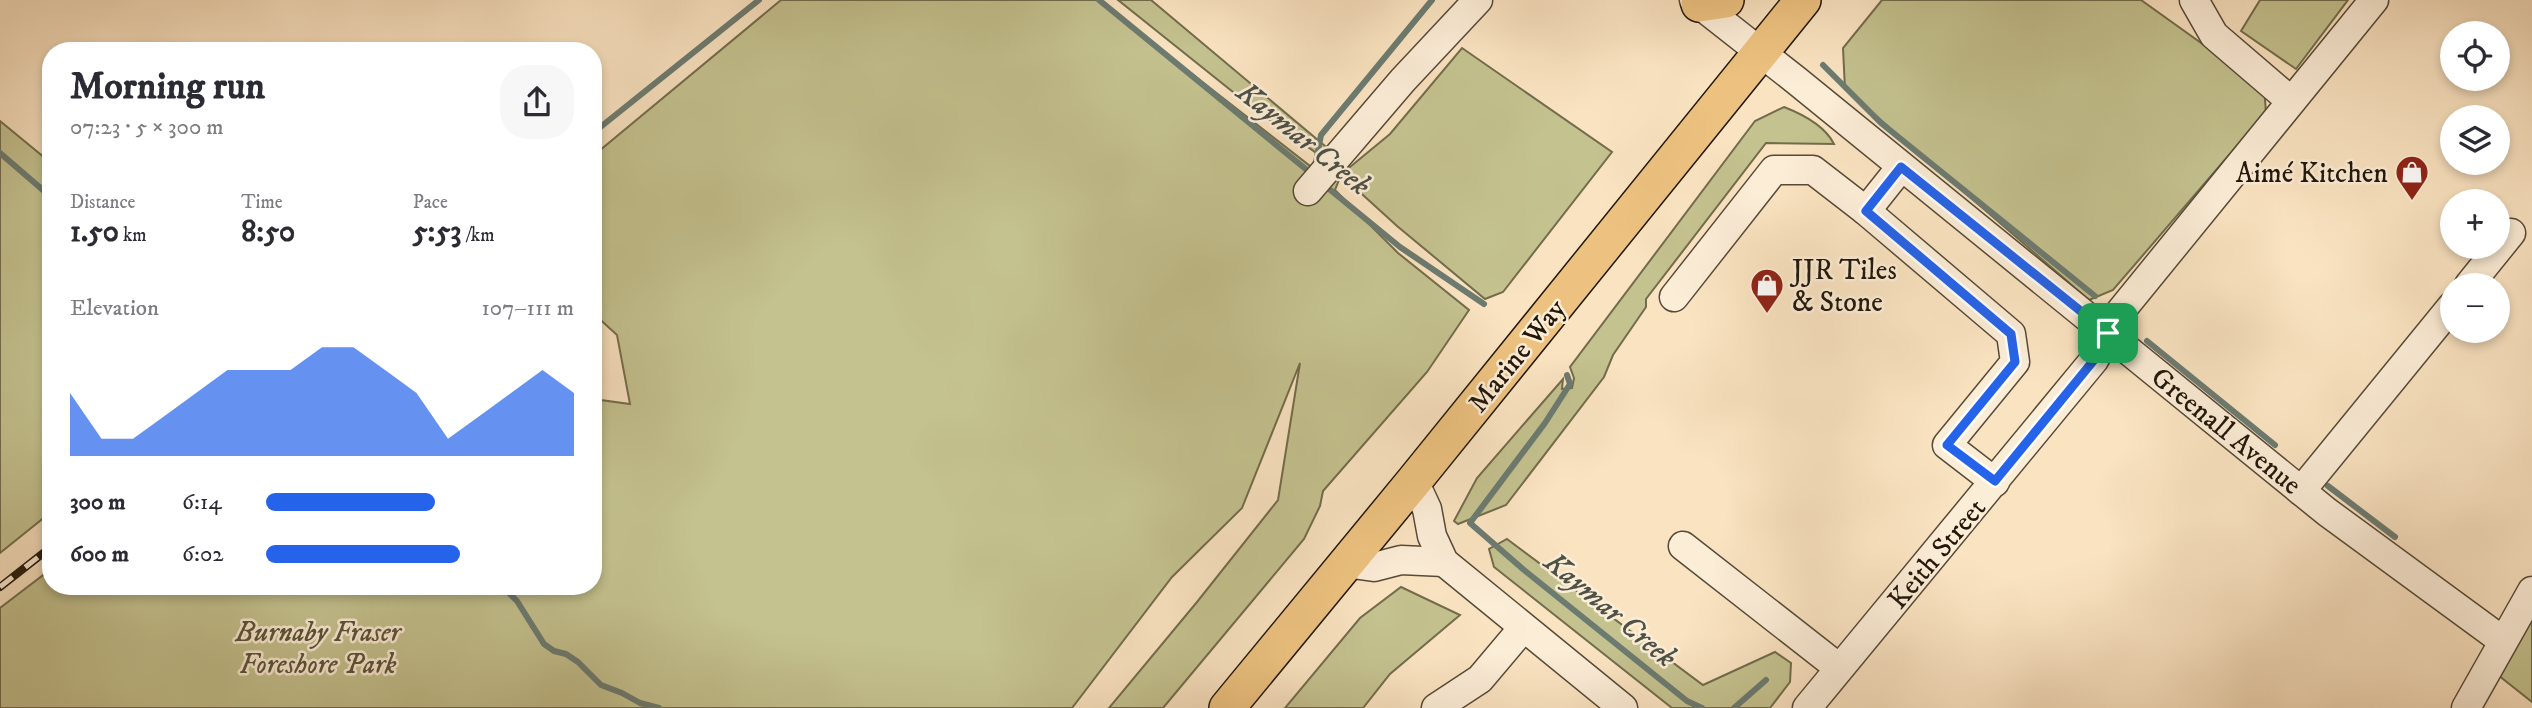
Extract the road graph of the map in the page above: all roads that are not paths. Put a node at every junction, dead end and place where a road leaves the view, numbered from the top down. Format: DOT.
graph roads {
  1 [pos="1478,0"];
  2 [pos="1803,0"];
  3 [pos="2194,0"];
  4 [pos="2374,0"];
  5 [pos="1706,1"];
  6 [pos="1752,47"];
  7 [pos="2281,93"];
  8 [pos="1901,167"];
  9 [pos="1308,191"];
  10 [pos="1866,211"];
  11 [pos="2511,233"];
  12 [pos="2479,273"];
  13 [pos="1674,297"];
  14 [pos="2440,321"];
  15 [pos="2108,333"];
  16 [pos="1414,481"];
  17 [pos="1995,481"];
  18 [pos="2301,491"];
  19 [pos="1683,547"];
  20 [pos="1444,562"];
  21 [pos="1345,563"];
  22 [pos="2532,591"];
  23 [pos="1523,628"];
  24 [pos="2503,641"];
  25 [pos="1839,668"];
  26 [pos="1227,708"];
  27 [pos="1436,708"];
  28 [pos="1623,708"];
  29 [pos="1807,708"];
  30 [pos="2466,708"];
  1 -- 9 [label="street"];
  2 -- 6 [label="main road, Marine Way"];
  3 -- 7 [label="street"];
  4 -- 7 [label="street, Keith Street"];
  5 -- 6 [label="street, Greenall Avenue"];
  6 -- 8 [label="street, Greenall Avenue"];
  6 -- 16 [label="main road, Marine Way"];
  7 -- 15 [label="street, Keith Street"];
  8 -- 10 [label="street"];
  8 -- 15 [label="street, Greenall Avenue"];
  10 -- 13 [label="street"];
  10 -- 17 [label="street"];
  11 -- 12 [label="street"];
  14 -- 18 [label="street"];
  15 -- 17 [label="street, Keith Street"];
  15 -- 18 [label="street, Greenall Avenue"];
  16 -- 20 [label="street"];
  16 -- 21 [label="main road, Marine Way"];
  17 -- 25 [label="street, Keith Street"];
  18 -- 24 [label="street, Greenall Avenue"];
  19 -- 25 [label="street"];
  20 -- 21 [label="street"];
  20 -- 23 [label="street"];
  21 -- 26 [label="main road, Marine Way"];
  22 -- 24 [label="street"];
  23 -- 27 [label="street"];
  23 -- 28 [label="street"];
  24 -- 30 [label="street"];
  25 -- 29 [label="street, Keith Street"];
}
